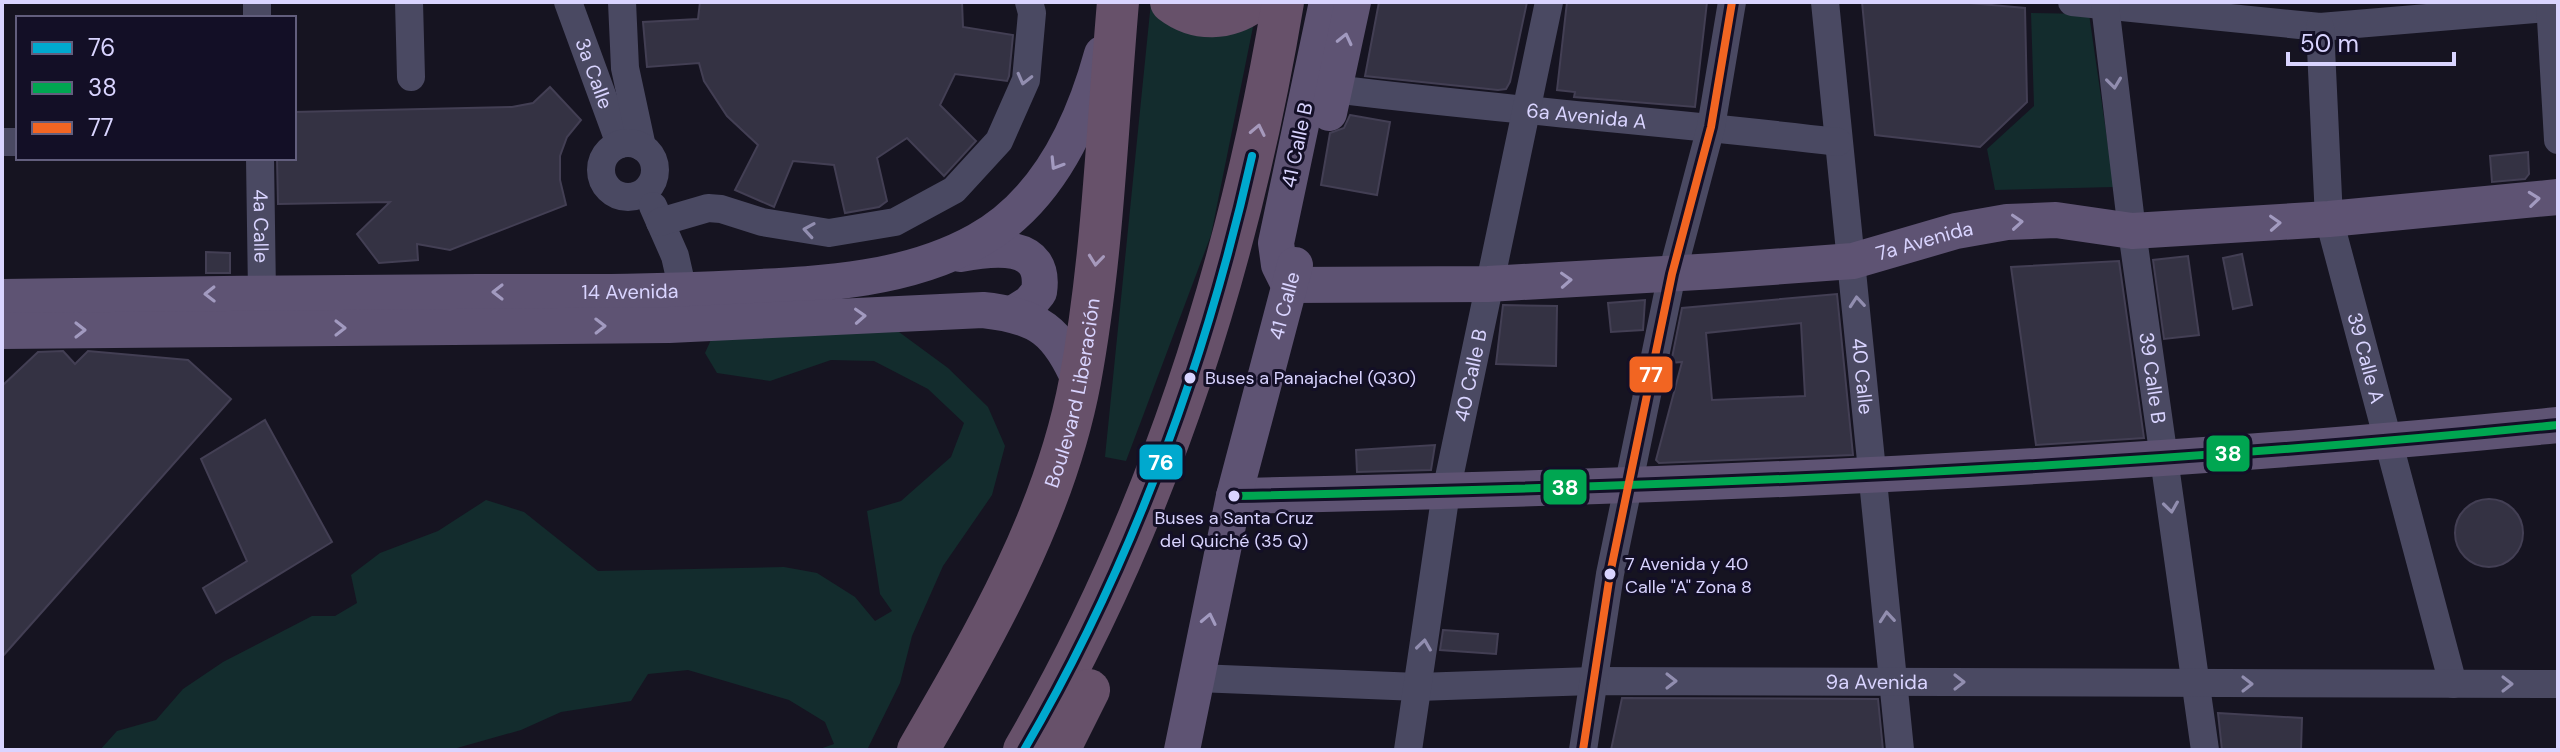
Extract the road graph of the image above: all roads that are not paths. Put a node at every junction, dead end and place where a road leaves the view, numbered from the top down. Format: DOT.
graph roads {
  1 [pos="409,2"];
  2 [pos="568,2"];
  3 [pos="622,2"];
  4 [pos="1029,2"];
  5 [pos="1171,2"];
  6 [pos="1253,2"];
  7 [pos="1283,2"];
  8 [pos="1327,2"];
  9 [pos="1353,2"];
  10 [pos="1549,2"];
  11 [pos="1732,2"];
  12 [pos="1825,2"];
  13 [pos="2072,2"];
  14 [pos="2105,5"];
  15 [pos="2553,5"];
  16 [pos="1117,9"];
  17 [pos="2320,27"];
  18 [pos="625,68"];
  19 [pos="411,77"];
  20 [pos="599,80"];
  21 [pos="1334,89"];
  22 [pos="1529,113"];
  23 [pos="1711,127"];
  24 [pos="2558,140"];
  25 [pos="1838,142"];
  26 [pos="631,145"];
  27 [pos="260,160"];
  28 [pos="645,191"];
  29 [pos="2558,197"];
  30 [pos="2329,219"];
  31 [pos="660,222"];
  32 [pos="2132,231"];
  33 [pos="947,256"];
  34 [pos="1853,261"];
  35 [pos="1672,274"];
  36 [pos="1488,284"];
  37 [pos="1289,285"];
  38 [pos="683,291"];
  39 [pos="262,293"];
  40 [pos="2,297"];
  41 [pos="1014,313"];
  42 [pos="2,331"];
  43 [pos="1080,382"];
  44 [pos="2558,425"];
  45 [pos="2389,442"];
  46 [pos="2165,458"];
  47 [pos="1873,475"];
  48 [pos="1631,485"];
  49 [pos="1446,492"];
  50 [pos="1234,496"];
  51 [pos="1141,519"];
  52 [pos="1197,678"];
  53 [pos="1593,681"];
  54 [pos="1893,682"];
  55 [pos="2195,684"];
  56 [pos="2453,684"];
  57 [pos="2558,684"];
  58 [pos="1418,687"];
  59 [pos="918,750"];
  60 [pos="1024,750"];
  61 [pos="1059,750"];
  62 [pos="1182,750"];
  63 [pos="1408,750"];
  64 [pos="1583,750"];
  65 [pos="1900,750"];
  66 [pos="2205,750"];
  1 -- 19 [label="street"];
  2 -- 20 [label="street, 3a Calle"];
  3 -- 18 [label="street"];
  4 -- 31 [label="street, one-way"];
  5 -- 6 [label="highway"];
  51 -- 7 [label="highway, one-way"];
  8 -- 37 [label="main road, 41 Calle B"];
  21 -- 9 [label="main road, 41 Calle, one-way"];
  10 -- 22 [label="street, 40 Calle B"];
  11 -- 23 [label="street"];
  12 -- 25 [label="street, 40 Calle"];
  13 -- 14 [label="street"];
  14 -- 17 [label="street"];
  14 -- 32 [label="street, 39 Calle B, one-way"];
  15 -- 17 [label="street"];
  15 -- 24 [label="street"];
  16 -- 33 [label="main road, 14 Avenida, one-way"];
  16 -- 43 [label="highway, Boulevard Liberación, one-way"];
  17 -- 30 [label="street, 39 Calle A"];
  18 -- 20 [label="street"];
  18 -- 26 [label="street"];
  20 -- 26 [label="street, 3a Calle"];
  21 -- 22 [label="street, 6a Avenida A"];
  21 -- 37 [label="main road, 41 Calle"];
  22 -- 23 [label="street, 6a Avenida A"];
  22 -- 36 [label="street, 40 Calle B"];
  23 -- 25 [label="street, 6a Avenida A"];
  23 -- 35 [label="street"];
  25 -- 34 [label="street, 40 Calle"];
  26 -- 28 [label="street"];
  26 -- 28 [label="street"];
  27 -- 39 [label="street, 4a Calle"];
  28 -- 31 [label="street"];
  30 -- 29 [label="main road, 7a Avenida, one-way"];
  32 -- 30 [label="main road, 7a Avenida, one-way"];
  30 -- 45 [label="street, 39 Calle A"];
  31 -- 38 [label="street"];
  34 -- 32 [label="main road, 7a Avenida, one-way"];
  32 -- 46 [label="street, 39 Calle B"];
  33 -- 38 [label="main road, 14 Avenida"];
  33 -- 41 [label="main road"];
  34 -- 35 [label="main road, 7a Avenida"];
  47 -- 34 [label="street, 40 Calle, one-way"];
  36 -- 35 [label="main road, 7a Avenida, one-way"];
  35 -- 48 [label="street"];
  36 -- 37 [label="main road, 7a Avenida"];
  36 -- 49 [label="street, 40 Calle B"];
  37 -- 50 [label="main road, 41 Calle"];
  38 -- 39 [label="main road, 14 Avenida, one-way"];
  39 -- 40 [label="main road, 14 Avenida, one-way"];
  42 -- 41 [label="main road, 14 Avenida, one-way"];
  41 -- 43 [label="main road, 14 Avenida"];
  43 -- 59 [label="highway, Boulevard Liberación"];
  44 -- 45 [label="main road"];
  45 -- 46 [label="main road"];
  45 -- 56 [label="street, 39 Calle A"];
  46 -- 47 [label="main road"];
  46 -- 55 [label="street, 39 Calle B, one-way"];
  47 -- 48 [label="main road"];
  54 -- 47 [label="street, 40 Calle, one-way"];
  48 -- 49 [label="main road"];
  48 -- 53 [label="street"];
  49 -- 50 [label="main road"];
  58 -- 49 [label="street, 40 Calle B, one-way"];
  52 -- 50 [label="main road, 41 Calle, one-way"];
  51 -- 60 [label="highway"];
  51 -- 61 [label="highway"];
  52 -- 58 [label="street, 9a Avenida"];
  52 -- 62 [label="main road, 41 Calle"];
  53 -- 54 [label="street, 9a Avenida, one-way"];
  53 -- 58 [label="street, 9a Avenida"];
  53 -- 64 [label="street"];
  54 -- 55 [label="street, 9a Avenida, one-way"];
  54 -- 65 [label="street, 40 Calle"];
  55 -- 56 [label="street, 9a Avenida, one-way"];
  55 -- 66 [label="street, 39 Calle B"];
  56 -- 57 [label="street, 9a Avenida, one-way"];
  58 -- 63 [label="street, 40 Calle B"];
}
